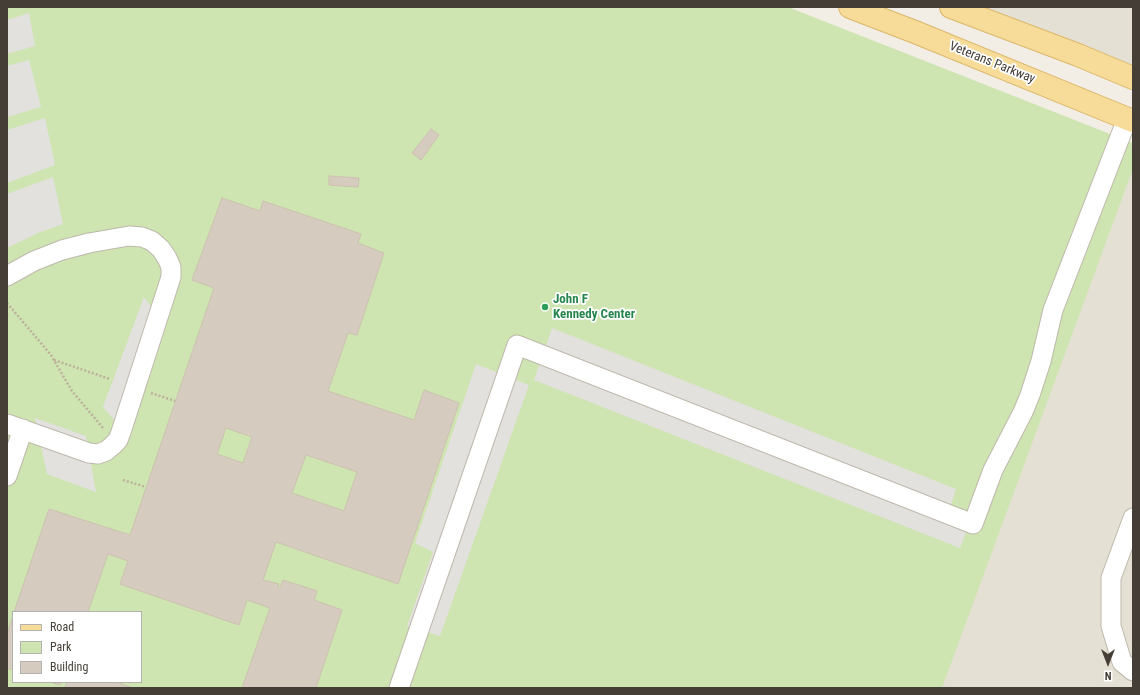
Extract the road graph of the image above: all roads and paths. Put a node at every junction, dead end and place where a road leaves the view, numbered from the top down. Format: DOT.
graph roads {
  1 [pos="850,7"];
  2 [pos="952,7"];
  3 [pos="1133,78"];
  4 [pos="1130,120"];
  5 [pos="7,276"];
  6 [pos="7,303"];
  7 [pos="53,360"];
  8 [pos="110,379"];
  9 [pos="146,391"];
  10 [pos="176,401"];
  11 [pos="15,427"];
  12 [pos="107,433"];
  13 [pos="7,476"];
  14 [pos="123,480"];
  15 [pos="146,487"];
  16 [pos="1133,518"];
  17 [pos="1133,671"];
  18 [pos="399,688"];
  1 -- 4 [label="main road, Veterans Parkway"];
  2 -- 3 [label="main road"];
  4 -- 18 [label="street"];
  5 -- 11 [label="street"];
  6 -- 7 [label="path"];
  7 -- 8 [label="path"];
  7 -- 12 [label="path"];
  9 -- 10 [label="path"];
  11 -- 13 [label="street"];
  14 -- 15 [label="path"];
  16 -- 17 [label="street"];
}
